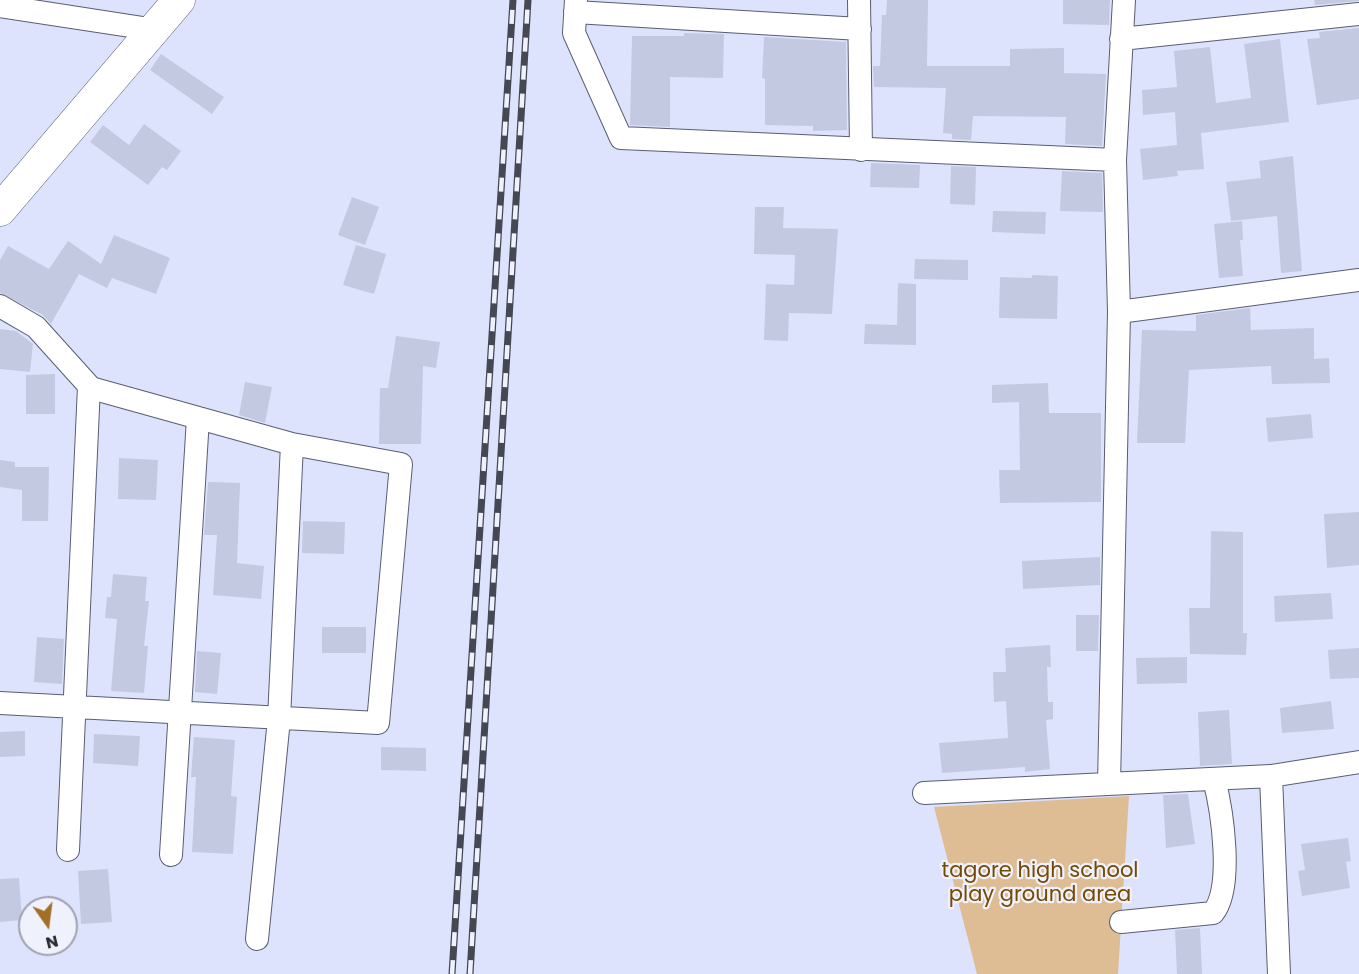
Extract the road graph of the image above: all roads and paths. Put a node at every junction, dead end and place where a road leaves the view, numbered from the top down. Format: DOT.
graph roads {
  1 [pos="179,0"];
  2 [pos="860,0"];
  3 [pos="1124,0"];
  4 [pos="9,4"];
  5 [pos="575,6"];
  6 [pos="1359,14"];
  7 [pos="860,29"];
  8 [pos="156,30"];
  9 [pos="1121,39"];
  10 [pos="861,150"];
  11 [pos="1115,160"];
  12 [pos="0,210"];
  13 [pos="1359,280"];
  14 [pos="0,306"];
  15 [pos="1119,312"];
  16 [pos="89,386"];
  17 [pos="198,418"];
  18 [pos="292,444"];
  19 [pos="0,703"];
  20 [pos="75,707"];
  21 [pos="178,713"];
  22 [pos="279,719"];
  23 [pos="1359,762"];
  24 [pos="1271,776"];
  25 [pos="1214,779"];
  26 [pos="1109,783"];
  27 [pos="924,793"];
  28 [pos="69,850"];
  29 [pos="171,855"];
  30 [pos="1121,922"];
  31 [pos="257,939"];
  32 [pos="1279,974"];
  1 -- 8 [label="main road"];
  2 -- 7 [label="street"];
  3 -- 9 [label="street"];
  4 -- 8 [label="street"];
  5 -- 7 [label="street"];
  5 -- 10 [label="street"];
  6 -- 9 [label="street"];
  7 -- 10 [label="street"];
  8 -- 12 [label="main road"];
  9 -- 11 [label="street"];
  10 -- 11 [label="street"];
  11 -- 15 [label="street"];
  13 -- 15 [label="street"];
  14 -- 16 [label="street"];
  15 -- 26 [label="street"];
  16 -- 17 [label="street"];
  16 -- 20 [label="street"];
  17 -- 18 [label="street"];
  17 -- 21 [label="street"];
  18 -- 22 [label="street"];
  18 -- 22 [label="street"];
  19 -- 20 [label="street"];
  20 -- 21 [label="street"];
  20 -- 28 [label="street"];
  21 -- 22 [label="street"];
  21 -- 29 [label="street"];
  22 -- 31 [label="street"];
  23 -- 24 [label="street"];
  24 -- 25 [label="street"];
  24 -- 32 [label="street"];
  25 -- 26 [label="street"];
  25 -- 30 [label="street"];
  26 -- 27 [label="street"];
}
